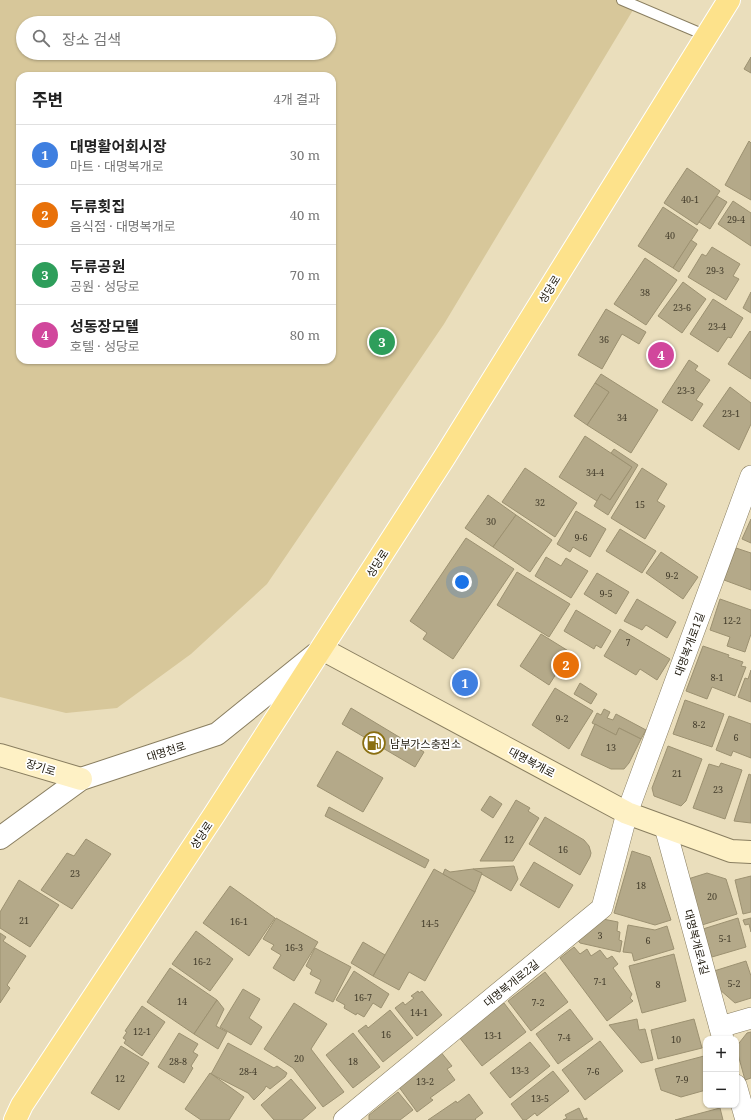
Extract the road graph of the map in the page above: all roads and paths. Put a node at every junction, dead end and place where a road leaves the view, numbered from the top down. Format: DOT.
graph roads {
  1 [pos="622,0"];
  2 [pos="729,0"];
  3 [pos="706,36"];
  4 [pos="751,476"];
  5 [pos="322,649"];
  6 [pos="0,755"];
  7 [pos="81,779"];
  8 [pos="628,813"];
  9 [pos="665,827"];
  10 [pos="0,838"];
  11 [pos="751,852"];
  12 [pos="751,1018"];
  13 [pos="722,1033"];
  14 [pos="739,1096"];
  15 [pos="15,1120"];
  16 [pos="344,1120"];
  17 [pos="746,1120"];
  1 -- 3 [label="lane"];
  2 -- 3 [label="main road, 성당로"];
  3 -- 5 [label="main road, 성당로"];
  4 -- 8 [label="street, 대명복개로1길"];
  5 -- 7 [label="street, 대명천로"];
  5 -- 8 [label="main road, 대명복개로"];
  5 -- 15 [label="main road, 성당로"];
  6 -- 7 [label="main road, 장기로"];
  7 -- 10 [label="street, 대명천로"];
  8 -- 9 [label="main road, 대명복개로"];
  8 -- 16 [label="street, 대명복개로2길"];
  9 -- 11 [label="main road, 대명복개로"];
  9 -- 13 [label="street, 대명복개로4길"];
  12 -- 13 [label="street, 대명복개로4길"];
  14 -- 17 [label="street"];
}
